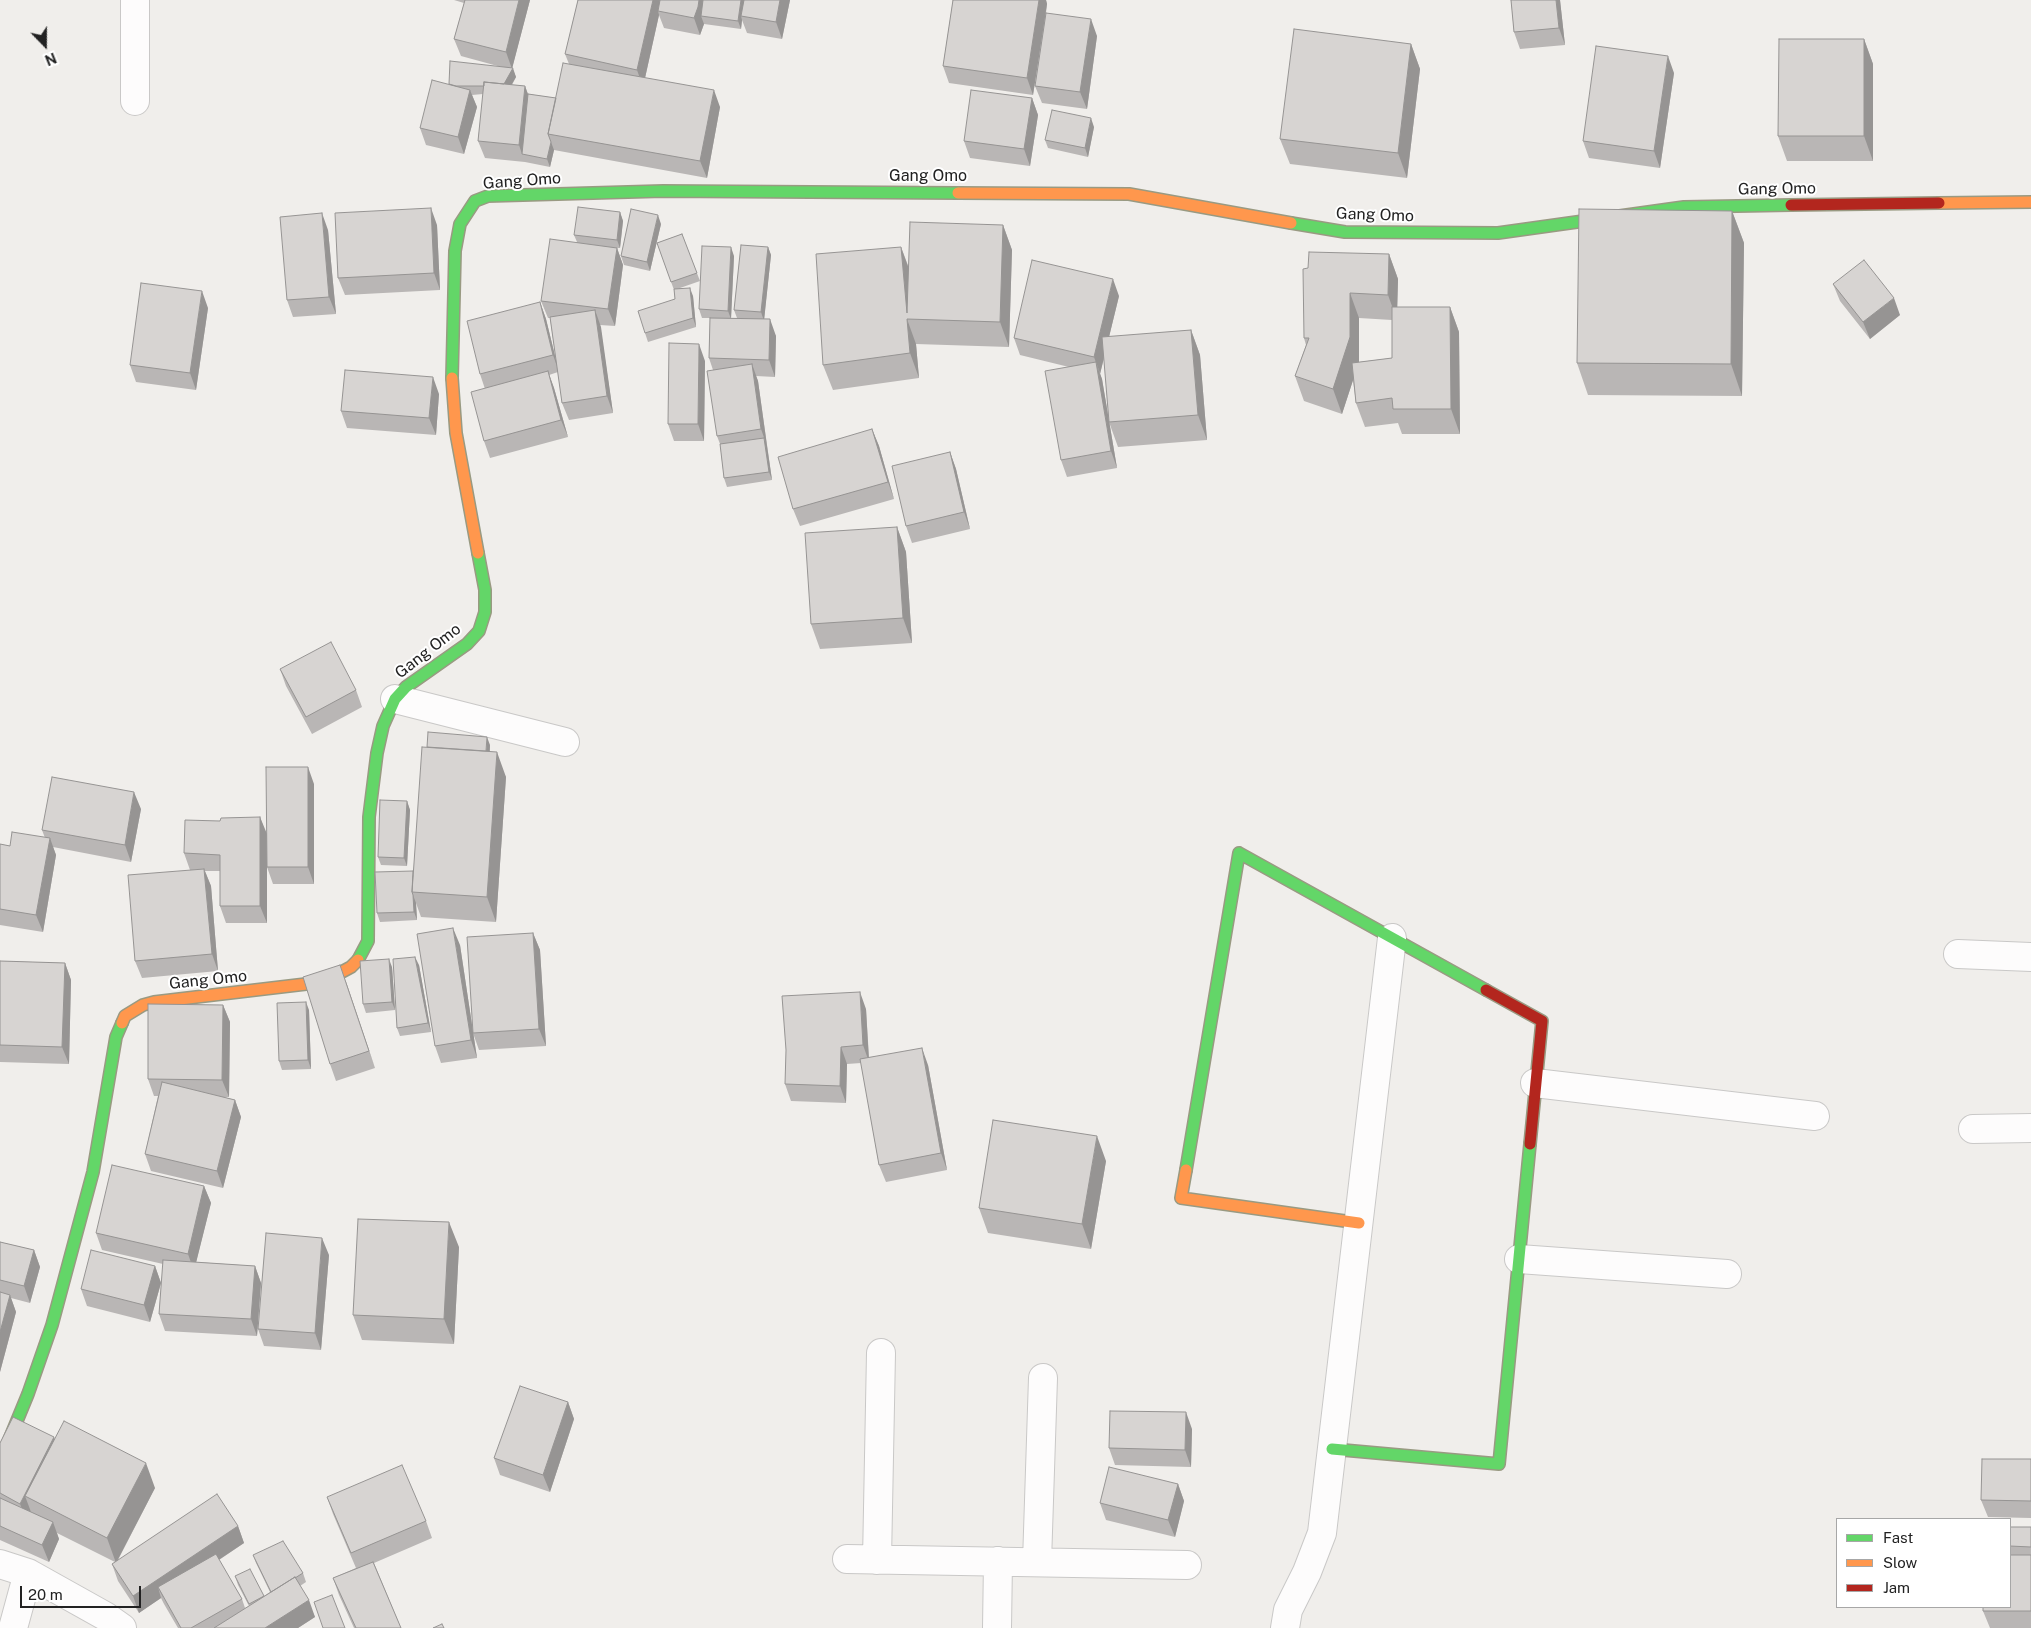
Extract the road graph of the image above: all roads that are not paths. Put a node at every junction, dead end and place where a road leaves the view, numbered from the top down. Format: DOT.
graph roads {
  1 [pos="135,0"];
  2 [pos="135,101"];
  3 [pos="2031,202"];
  4 [pos="395,699"];
  5 [pos="565,742"];
  6 [pos="1392,938"];
  7 [pos="1958,954"];
  8 [pos="2031,957"];
  9 [pos="1535,1083"];
  10 [pos="1815,1116"];
  11 [pos="2031,1128"];
  12 [pos="1972,1129"];
  13 [pos="1359,1222"];
  14 [pos="1519,1259"];
  15 [pos="1728,1274"];
  16 [pos="881,1353"];
  17 [pos="1042,1378"];
  18 [pos="1332,1449"];
  19 [pos="0,1462"];
  20 [pos="847,1559"];
  21 [pos="877,1560"];
  22 [pos="998,1561"];
  23 [pos="1036,1562"];
  24 [pos="0,1564"];
  25 [pos="1187,1565"];
  26 [pos="28,1573"];
  27 [pos="13,1628"];
  28 [pos="122,1628"];
  29 [pos="997,1628"];
  30 [pos="1285,1628"];
  1 -- 2 [label="street"];
  3 -- 4 [label="street, Gang Omo"];
  4 -- 5 [label="street"];
  4 -- 19 [label="street, Gang Omo"];
  6 -- 9 [label="street"];
  6 -- 13 [label="street"];
  6 -- 13 [label="street"];
  7 -- 8 [label="street"];
  9 -- 10 [label="street"];
  9 -- 14 [label="street"];
  11 -- 12 [label="street"];
  13 -- 18 [label="street"];
  14 -- 15 [label="street"];
  14 -- 18 [label="street"];
  16 -- 21 [label="street"];
  17 -- 23 [label="street"];
  18 -- 30 [label="street"];
  20 -- 21 [label="street"];
  21 -- 22 [label="street"];
  22 -- 23 [label="street"];
  22 -- 29 [label="street"];
  23 -- 25 [label="street"];
  24 -- 26 [label="street"];
  26 -- 27 [label="street"];
  26 -- 28 [label="street"];
}
